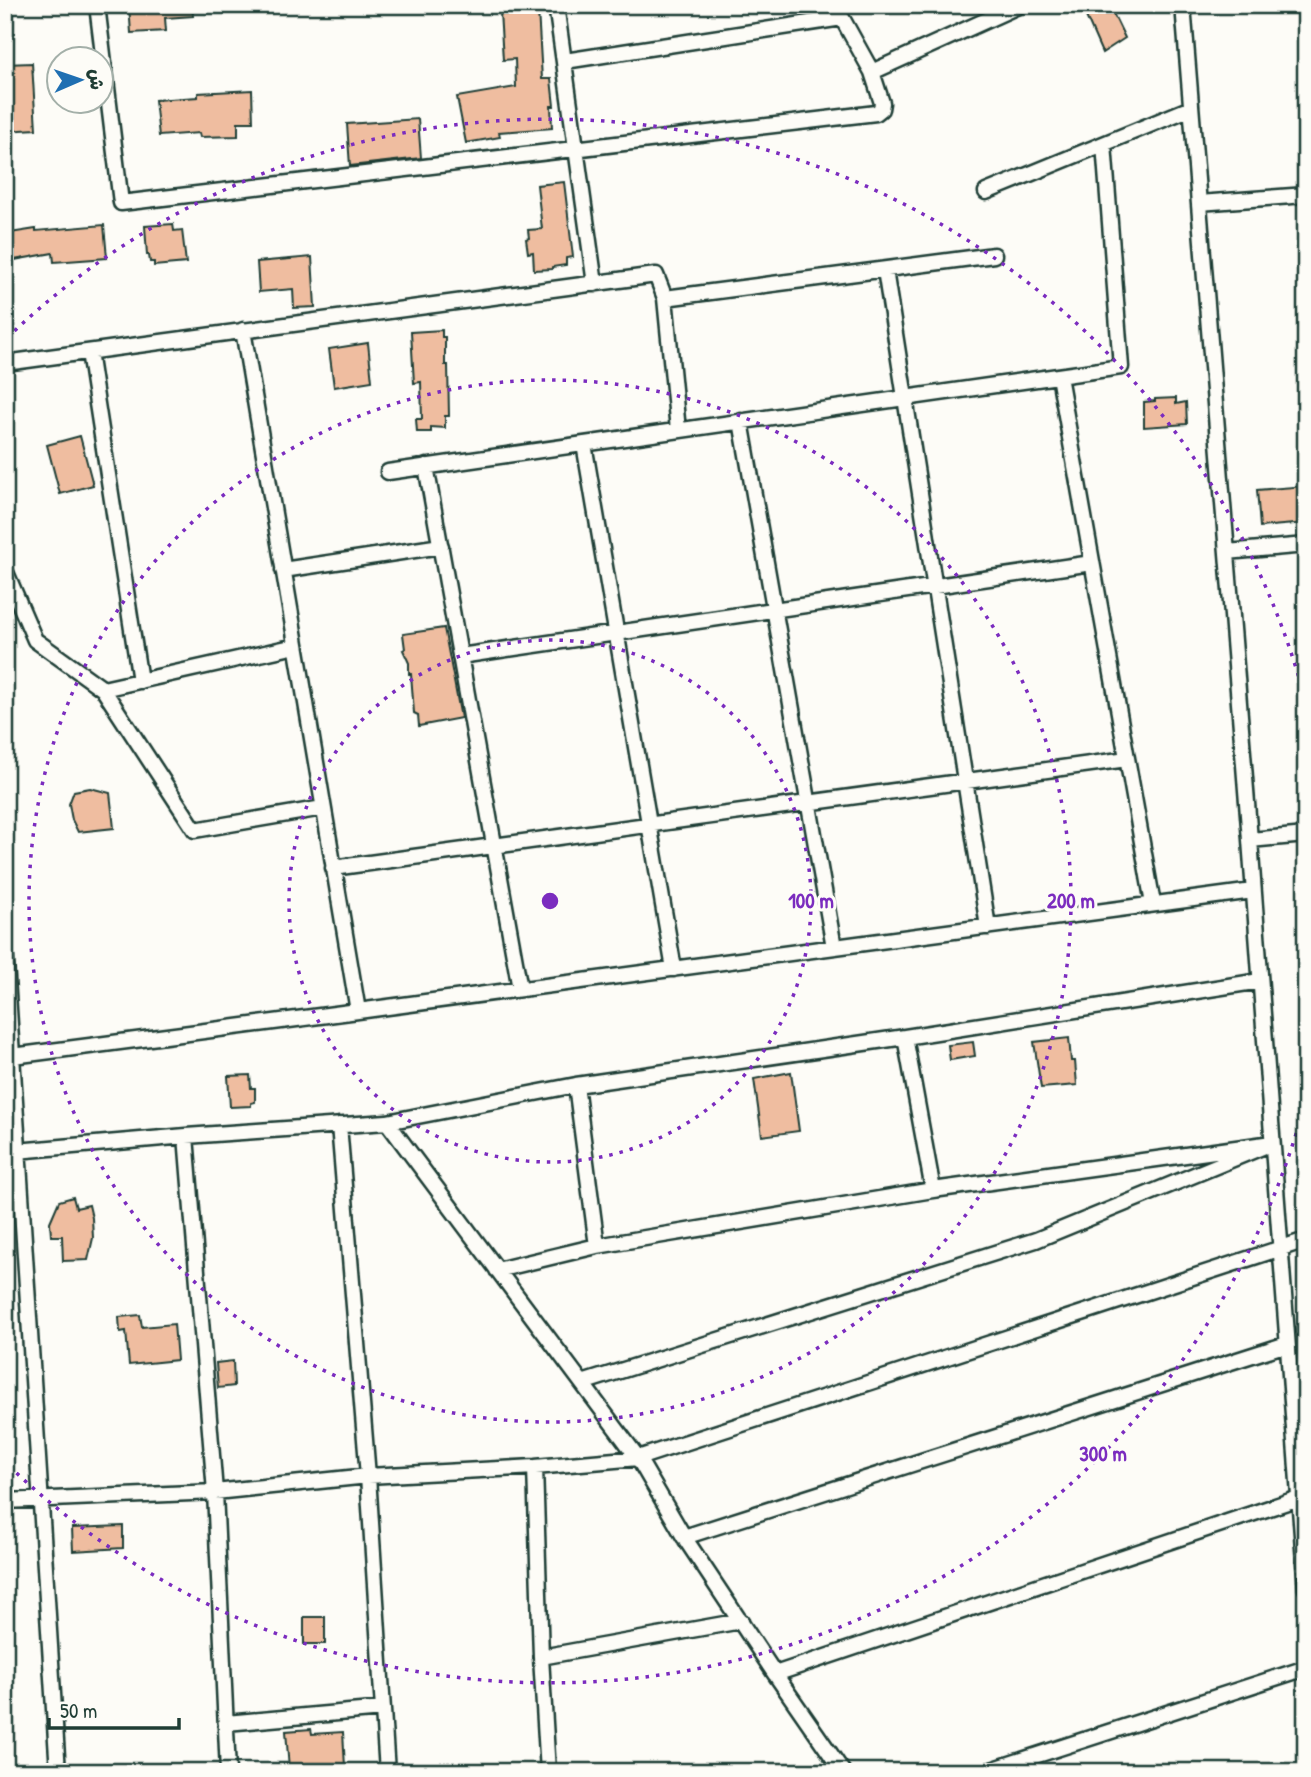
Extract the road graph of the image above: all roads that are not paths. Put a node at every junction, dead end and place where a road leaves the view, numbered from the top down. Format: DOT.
graph roads {
  1 [pos="97,5"];
  2 [pos="556,5"];
  3 [pos="831,5"];
  4 [pos="1020,5"];
  5 [pos="1183,5"];
  6 [pos="842,19"];
  7 [pos="565,61"];
  8 [pos="872,72"];
  9 [pos="1191,108"];
  10 [pos="1104,144"];
  11 [pos="576,149"];
  12 [pos="986,192"];
  13 [pos="1306,195"];
  14 [pos="1199,203"];
  15 [pos="994,255"];
  16 [pos="885,270"];
  17 [pos="595,284"];
  18 [pos="665,298"];
  19 [pos="243,330"];
  20 [pos="89,352"];
  21 [pos="5,363"];
  22 [pos="1059,376"];
  23 [pos="905,398"];
  24 [pos="741,421"];
  25 [pos="678,430"];
  26 [pos="584,444"];
  27 [pos="426,466"];
  28 [pos="388,472"];
  29 [pos="1306,545"];
  30 [pos="441,546"];
  31 [pos="1227,552"];
  32 [pos="1092,563"];
  33 [pos="5,570"];
  34 [pos="283,570"];
  35 [pos="934,587"];
  36 [pos="775,610"];
  37 [pos="616,634"];
  38 [pos="296,646"];
  39 [pos="460,656"];
  40 [pos="140,681"];
  41 [pos="103,689"];
  42 [pos="1127,759"];
  43 [pos="965,781"];
  44 [pos="809,802"];
  45 [pos="323,808"];
  46 [pos="649,824"];
  47 [pos="1306,835"];
  48 [pos="1250,840"];
  49 [pos="494,845"];
  50 [pos="333,868"];
  51 [pos="1253,891"];
  52 [pos="1153,904"];
  53 [pos="988,927"];
  54 [pos="5,947"];
  55 [pos="834,947"];
  56 [pos="674,969"];
  57 [pos="1260,981"];
  58 [pos="520,989"];
  59 [pos="358,1011"];
  60 [pos="905,1037"];
  61 [pos="9,1056"];
  62 [pos="576,1085"];
  63 [pos="387,1122"];
  64 [pos="339,1125"];
  65 [pos="187,1136"];
  66 [pos="1272,1143"];
  67 [pos="13,1152"];
  68 [pos="933,1190"];
  69 [pos="1306,1240"];
  70 [pos="597,1246"];
  71 [pos="1280,1248"];
  72 [pos="498,1270"];
  73 [pos="1287,1344"];
  74 [pos="582,1383"];
  75 [pos="638,1458"];
  76 [pos="535,1467"];
  77 [pos="368,1476"];
  78 [pos="215,1492"];
  79 [pos="1299,1498"];
  80 [pos="40,1499"];
  81 [pos="5,1501"];
  82 [pos="684,1537"];
  83 [pos="1304,1548"];
  84 [pos="1306,1589"];
  85 [pos="741,1621"];
  86 [pos="541,1657"];
  87 [pos="1306,1668"];
  88 [pos="775,1674"];
  89 [pos="383,1709"];
  90 [pos="226,1723"];
  91 [pos="58,1772"];
  92 [pos="228,1772"];
  93 [pos="387,1772"];
  94 [pos="548,1772"];
  95 [pos="844,1772"];
  96 [pos="985,1772"];
  1 -- 11 [label="street"];
  2 -- 7 [label="street"];
  3 -- 6 [label="street"];
  4 -- 8 [label="street"];
  5 -- 9 [label="street"];
  6 -- 7 [label="street"];
  6 -- 8 [label="street"];
  7 -- 11 [label="street"];
  8 -- 11 [label="street"];
  9 -- 10 [label="street"];
  9 -- 14 [label="street"];
  10 -- 12 [label="street"];
  10 -- 22 [label="street"];
  11 -- 17 [label="street"];
  13 -- 14 [label="street"];
  14 -- 31 [label="street"];
  15 -- 16 [label="street"];
  16 -- 18 [label="street"];
  16 -- 23 [label="street"];
  17 -- 18 [label="street"];
  17 -- 19 [label="street"];
  18 -- 25 [label="street"];
  19 -- 20 [label="street"];
  19 -- 34 [label="street"];
  20 -- 21 [label="street"];
  20 -- 40 [label="street"];
  22 -- 23 [label="street"];
  22 -- 32 [label="street"];
  23 -- 24 [label="street"];
  23 -- 35 [label="street"];
  24 -- 25 [label="street"];
  24 -- 36 [label="street"];
  25 -- 26 [label="street"];
  26 -- 27 [label="street"];
  26 -- 37 [label="street"];
  27 -- 28 [label="street"];
  27 -- 30 [label="street"];
  29 -- 31 [label="street"];
  30 -- 34 [label="street"];
  30 -- 39 [label="street"];
  31 -- 48 [label="street"];
  32 -- 35 [label="street"];
  32 -- 42 [label="street"];
  33 -- 41 [label="street"];
  34 -- 38 [label="street"];
  35 -- 36 [label="street"];
  35 -- 43 [label="street"];
  36 -- 37 [label="street"];
  36 -- 44 [label="street"];
  37 -- 39 [label="street"];
  37 -- 46 [label="street"];
  38 -- 40 [label="street"];
  38 -- 45 [label="street"];
  39 -- 49 [label="street"];
  40 -- 41 [label="street"];
  41 -- 45 [label="street"];
  42 -- 43 [label="street"];
  42 -- 52 [label="street"];
  43 -- 44 [label="street"];
  43 -- 53 [label="street"];
  44 -- 46 [label="street"];
  44 -- 55 [label="street"];
  45 -- 50 [label="street"];
  46 -- 49 [label="street"];
  46 -- 56 [label="street"];
  47 -- 48 [label="street"];
  48 -- 51 [label="street"];
  49 -- 50 [label="street"];
  49 -- 58 [label="street"];
  50 -- 59 [label="street"];
  51 -- 52 [label="street"];
  51 -- 57 [label="street"];
  52 -- 53 [label="street"];
  53 -- 55 [label="street"];
  54 -- 61 [label="street"];
  55 -- 56 [label="street"];
  56 -- 58 [label="street"];
  57 -- 60 [label="street"];
  57 -- 66 [label="street"];
  58 -- 59 [label="street"];
  59 -- 61 [label="street"];
  60 -- 62 [label="street"];
  60 -- 68 [label="street"];
  61 -- 67 [label="street"];
  62 -- 63 [label="street"];
  62 -- 70 [label="street"];
  63 -- 64 [label="street"];
  63 -- 72 [label="street"];
  64 -- 65 [label="street"];
  64 -- 77 [label="street"];
  65 -- 67 [label="street"];
  65 -- 78 [label="street"];
  66 -- 68 [label="street"];
  66 -- 71 [label="street"];
  66 -- 74 [label="street"];
  67 -- 80 [label="street"];
  68 -- 70 [label="street"];
  69 -- 71 [label="street"];
  70 -- 72 [label="street"];
  71 -- 73 [label="street"];
  71 -- 75 [label="street"];
  72 -- 74 [label="street"];
  73 -- 79 [label="street"];
  73 -- 82 [label="street"];
  74 -- 75 [label="street"];
  75 -- 76 [label="street"];
  75 -- 82 [label="street"];
  76 -- 77 [label="street"];
  76 -- 86 [label="street"];
  77 -- 78 [label="street"];
  77 -- 89 [label="street"];
  78 -- 80 [label="street"];
  78 -- 90 [label="street"];
  79 -- 83 [label="street"];
  79 -- 88 [label="street"];
  80 -- 81 [label="street"];
  80 -- 91 [label="street"];
  82 -- 85 [label="street"];
  83 -- 84 [label="street"];
  85 -- 86 [label="street"];
  85 -- 88 [label="street"];
  86 -- 94 [label="street"];
  87 -- 96 [label="street"];
  88 -- 95 [label="street"];
  89 -- 90 [label="street"];
  89 -- 93 [label="street"];
  90 -- 92 [label="street"];
}
